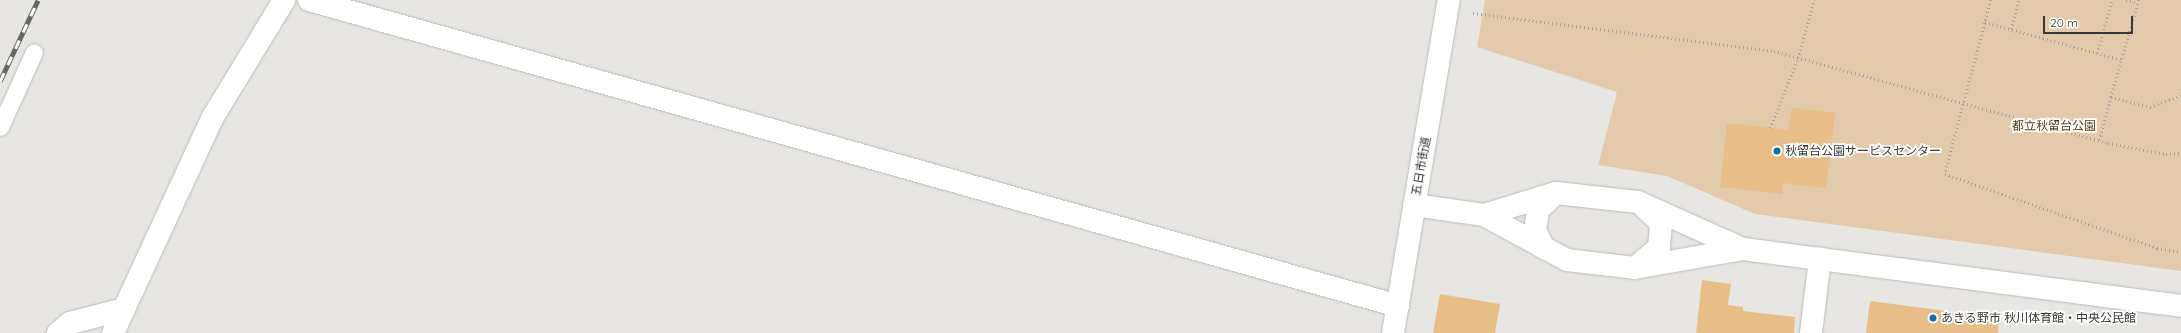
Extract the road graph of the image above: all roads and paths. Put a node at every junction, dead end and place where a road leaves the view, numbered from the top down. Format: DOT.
graph roads {
  1 [pos="284,0"];
  2 [pos="309,0"];
  3 [pos="1814,0"];
  4 [pos="1991,0"];
  5 [pos="2019,0"];
  6 [pos="2112,0"];
  7 [pos="2126,0"];
  8 [pos="2139,2"];
  9 [pos="1448,3"];
  10 [pos="1985,22"];
  11 [pos="2011,29"];
  12 [pos="34,52"];
  13 [pos="2097,53"];
  14 [pos="1798,58"];
  15 [pos="2122,60"];
  16 [pos="2181,96"];
  17 [pos="2111,98"];
  18 [pos="1962,102"];
  19 [pos="0,127"];
  20 [pos="1770,128"];
  21 [pos="2099,140"];
  22 [pos="2181,153"];
  23 [pos="1556,193"];
  24 [pos="1638,202"];
  25 [pos="1414,205"];
  26 [pos="1484,216"];
  27 [pos="1544,248"];
  28 [pos="1743,249"];
  29 [pos="2181,252"];
  30 [pos="1820,259"];
  31 [pos="1634,268"];
  32 [pos="1398,306"];
  33 [pos="2181,306"];
  34 [pos="124,310"];
  35 [pos="58,333"];
  36 [pos="113,333"];
  37 [pos="1393,333"];
  38 [pos="1812,333"];
  1 -- 34 [label="street"];
  2 -- 32 [label="street"];
  3 -- 14 [label="path"];
  4 -- 10 [label="path"];
  5 -- 11 [label="path"];
  6 -- 13 [label="path"];
  7 -- 8 [label="path"];
  8 -- 15 [label="path"];
  9 -- 14 [label="path"];
  9 -- 25 [label="street, 五日市街道"];
  10 -- 11 [label="path"];
  10 -- 18 [label="path"];
  11 -- 13 [label="path"];
  12 -- 19 [label="lane"];
  13 -- 15 [label="path"];
  14 -- 18 [label="path"];
  14 -- 20 [label="path"];
  15 -- 17 [label="path"];
  16 -- 17 [label="path"];
  17 -- 21 [label="path"];
  18 -- 21 [label="path"];
  18 -- 29 [label="path"];
  21 -- 22 [label="path"];
  23 -- 24 [label="street"];
  23 -- 26 [label="street"];
  23 -- 27 [label="street"];
  24 -- 28 [label="street"];
  24 -- 31 [label="street"];
  25 -- 26 [label="street"];
  25 -- 32 [label="street, 五日市街道"];
  26 -- 27 [label="street"];
  27 -- 31 [label="street"];
  28 -- 30 [label="street"];
  28 -- 31 [label="street"];
  30 -- 33 [label="street"];
  30 -- 38 [label="street"];
  32 -- 37 [label="street, 五日市街道"];
  34 -- 35 [label="street"];
  34 -- 36 [label="street"];
}
